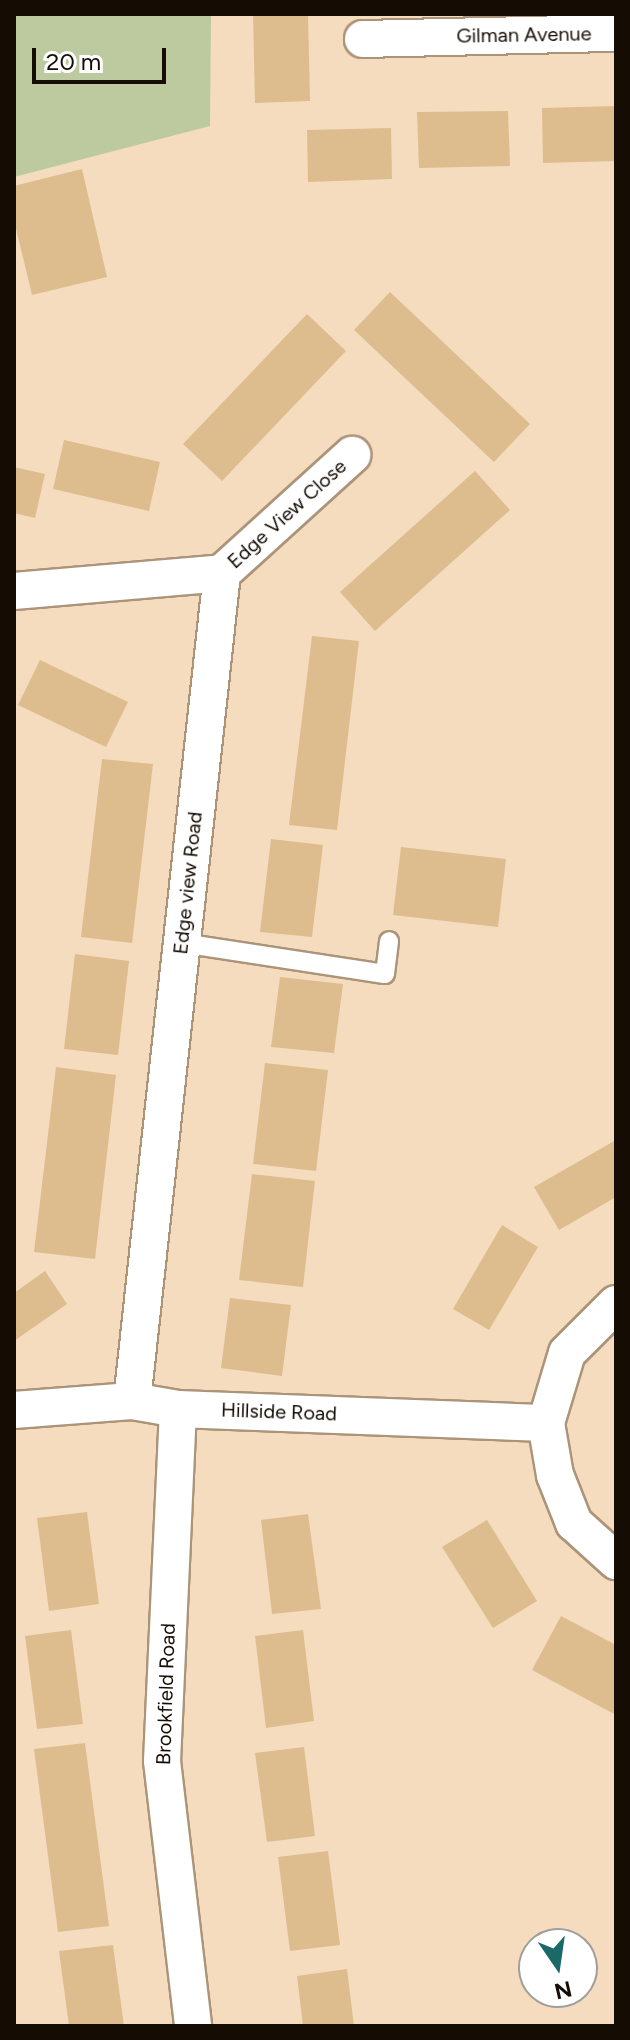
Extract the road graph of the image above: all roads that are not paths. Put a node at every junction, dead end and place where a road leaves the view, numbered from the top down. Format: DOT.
graph roads {
  1 [pos="432,25"];
  2 [pos="616,33"];
  3 [pos="363,39"];
  4 [pos="352,455"];
  5 [pos="222,573"];
  6 [pos="14,591"];
  7 [pos="389,941"];
  8 [pos="182,943"];
  9 [pos="616,1304"];
  10 [pos="132,1401"];
  11 [pos="178,1409"];
  12 [pos="14,1410"];
  13 [pos="546,1423"];
  14 [pos="616,1561"];
  15 [pos="193,2026"];
  1 -- 2 [label="street, Gilman Avenue"];
  1 -- 3 [label="street, Gilman Avenue"];
  4 -- 5 [label="street, Edge View Close"];
  5 -- 6 [label="street"];
  5 -- 8 [label="street, Edge view Road"];
  7 -- 8 [label="lane"];
  8 -- 10 [label="street, Edge view Road"];
  9 -- 13 [label="street"];
  10 -- 11 [label="street, Hillside Road"];
  10 -- 12 [label="street, Hillside Road"];
  11 -- 13 [label="street, Hillside Road"];
  11 -- 15 [label="street, Brookfield Road"];
  13 -- 14 [label="street"];
}
